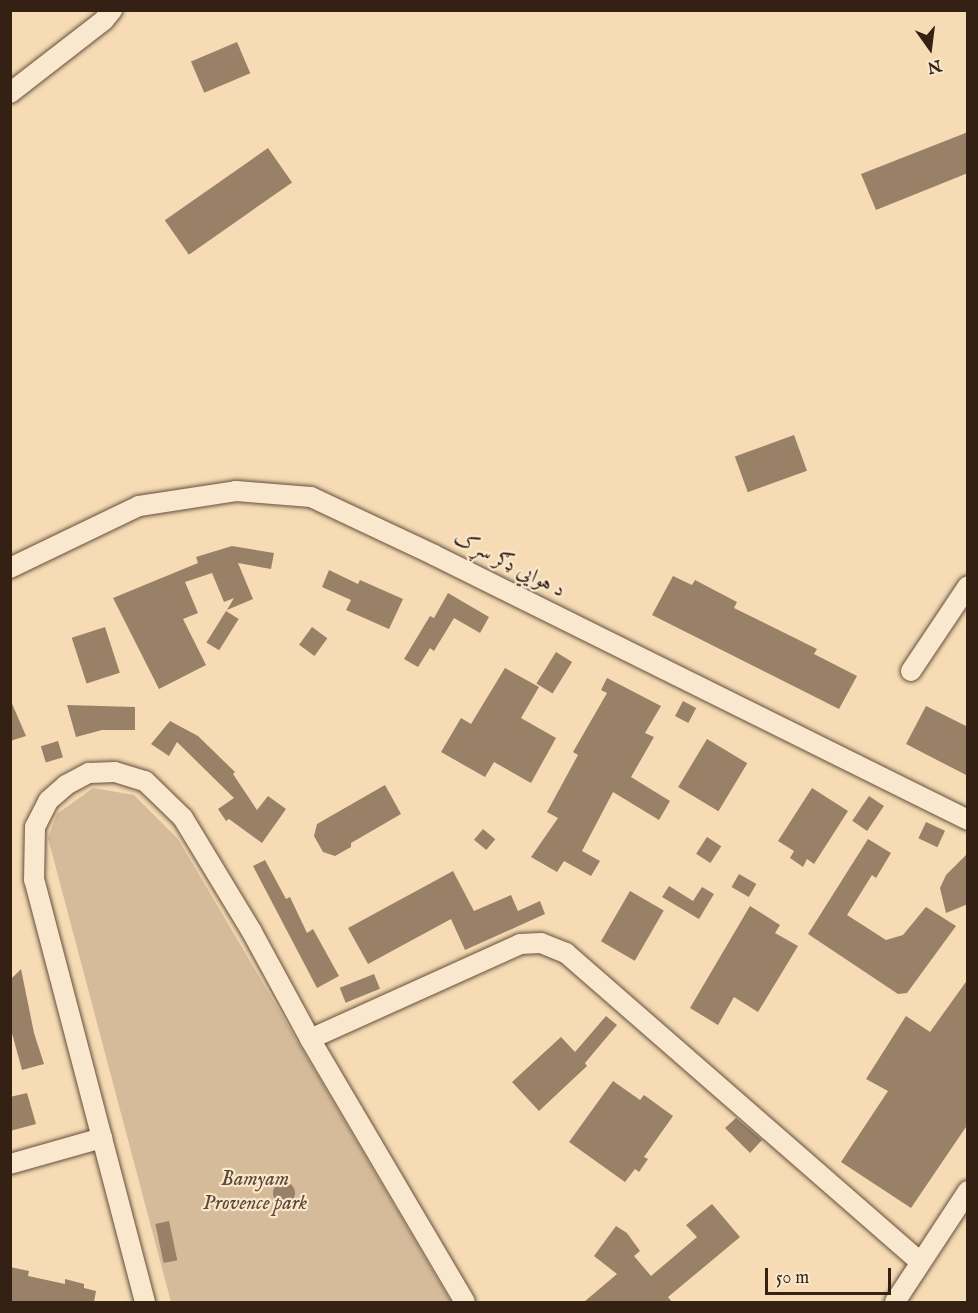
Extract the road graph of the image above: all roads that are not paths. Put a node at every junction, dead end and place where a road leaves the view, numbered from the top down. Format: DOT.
graph roads {
  1 [pos="112,10"];
  2 [pos="10,93"];
  3 [pos="10,568"];
  4 [pos="968,586"];
  5 [pos="911,671"];
  6 [pos="968,820"];
  7 [pos="310,1039"];
  8 [pos="102,1138"];
  9 [pos="10,1164"];
  10 [pos="968,1191"];
  11 [pos="919,1261"];
  12 [pos="145,1302"];
  13 [pos="465,1302"];
  14 [pos="894,1302"];
  1 -- 2 [label="street"];
  3 -- 6 [label="street, د هوايي ډګر سړک"];
  4 -- 5 [label="street"];
  7 -- 8 [label="street"];
  7 -- 11 [label="street"];
  7 -- 13 [label="street"];
  8 -- 9 [label="street"];
  8 -- 12 [label="street"];
  10 -- 11 [label="street"];
  11 -- 14 [label="street"];
}
